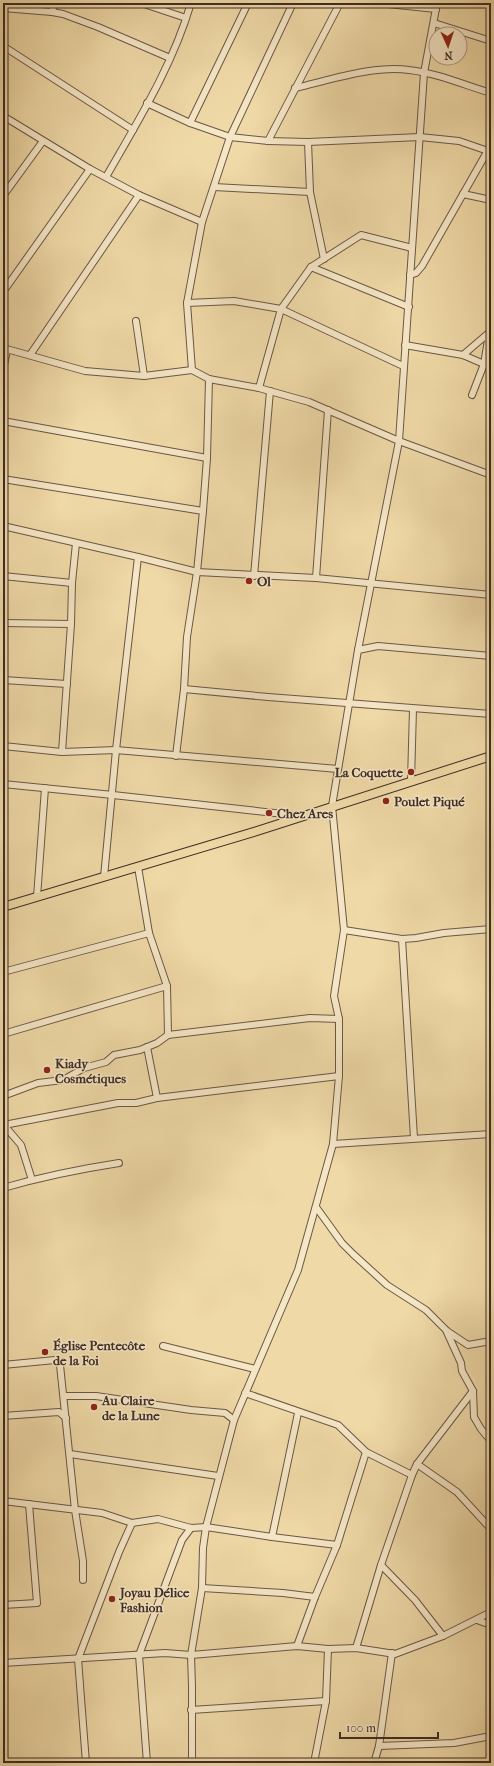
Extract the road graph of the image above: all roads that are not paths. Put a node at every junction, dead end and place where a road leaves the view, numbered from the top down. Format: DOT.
graph roads {
  1 [pos="54,3"];
  2 [pos="140,3"];
  3 [pos="191,3"];
  4 [pos="248,3"];
  5 [pos="293,3"];
  6 [pos="340,3"];
  7 [pos="378,3"];
  8 [pos="437,6"];
  9 [pos="3,8"];
  10 [pos="52,12"];
  11 [pos="186,18"];
  12 [pos="434,23"];
  13 [pos="491,41"];
  14 [pos="3,46"];
  15 [pos="170,58"];
  16 [pos="424,73"];
  17 [pos="295,88"];
  18 [pos="491,93"];
  19 [pos="147,103"];
  20 [pos="3,116"];
  21 [pos="190,123"];
  22 [pos="133,130"];
  23 [pos="230,137"];
  24 [pos="420,137"];
  25 [pos="43,141"];
  26 [pos="268,141"];
  27 [pos="308,142"];
  28 [pos="489,148"];
  29 [pos="90,169"];
  30 [pos="106,177"];
  31 [pos="214,188"];
  32 [pos="310,192"];
  33 [pos="463,194"];
  34 [pos="139,195"];
  35 [pos="3,196"];
  36 [pos="491,200"];
  37 [pos="202,222"];
  38 [pos="412,248"];
  39 [pos="324,259"];
  40 [pos="311,267"];
  41 [pos="410,275"];
  42 [pos="3,292"];
  43 [pos="188,303"];
  44 [pos="409,307"];
  45 [pos="281,309"];
  46 [pos="136,321"];
  47 [pos="491,332"];
  48 [pos="405,345"];
  49 [pos="5,349"];
  50 [pos="30,355"];
  51 [pos="463,355"];
  52 [pos="484,364"];
  53 [pos="403,366"];
  54 [pos="3,370"];
  55 [pos="192,370"];
  56 [pos="144,376"];
  57 [pos="210,379"];
  58 [pos="259,388"];
  59 [pos="270,391"];
  60 [pos="472,395"];
  61 [pos="328,410"];
  62 [pos="3,421"];
  63 [pos="399,441"];
  64 [pos="207,458"];
  65 [pos="491,475"];
  66 [pos="3,479"];
  67 [pos="203,511"];
  68 [pos="3,526"];
  69 [pos="76,543"];
  70 [pos="138,557"];
  71 [pos="197,572"];
  72 [pos="3,576"];
  73 [pos="254,576"];
  74 [pos="316,578"];
  75 [pos="72,583"];
  76 [pos="371,584"];
  77 [pos="491,595"];
  78 [pos="3,622"];
  79 [pos="71,624"];
  80 [pos="358,650"];
  81 [pos="491,656"];
  82 [pos="3,680"];
  83 [pos="66,684"];
  84 [pos="184,689"];
  85 [pos="350,704"];
  86 [pos="413,709"];
  87 [pos="491,714"];
  88 [pos="3,746"];
  89 [pos="116,750"];
  90 [pos="62,752"];
  91 [pos="176,756"];
  92 [pos="491,756"];
  93 [pos="338,769"];
  94 [pos="411,780"];
  95 [pos="3,784"];
  96 [pos="45,788"];
  97 [pos="113,794"];
  98 [pos="332,806"];
  99 [pos="303,816"];
  100 [pos="138,867"];
  101 [pos="104,876"];
  102 [pos="37,897"];
  103 [pos="3,907"];
  104 [pos="491,929"];
  105 [pos="344,930"];
  106 [pos="149,933"];
  107 [pos="402,939"];
  108 [pos="3,972"];
  109 [pos="167,986"];
  110 [pos="339,1019"];
  111 [pos="3,1034"];
  112 [pos="168,1035"];
  113 [pos="147,1047"];
  114 [pos="338,1076"];
  115 [pos="3,1096"];
  116 [pos="157,1098"];
  117 [pos="3,1124"];
  118 [pos="491,1134"];
  119 [pos="414,1138"];
  120 [pos="333,1144"];
  121 [pos="119,1163"];
  122 [pos="32,1180"];
  123 [pos="3,1188"];
  124 [pos="316,1207"];
  125 [pos="446,1330"];
  126 [pos="491,1341"];
  127 [pos="468,1345"];
  128 [pos="163,1346"];
  129 [pos="462,1363"];
  130 [pos="3,1365"];
  131 [pos="255,1369"];
  132 [pos="473,1391"];
  133 [pos="245,1393"];
  134 [pos="64,1396"];
  135 [pos="298,1413"];
  136 [pos="3,1416"];
  137 [pos="66,1418"];
  138 [pos="234,1420"];
  139 [pos="491,1441"];
  140 [pos="366,1452"];
  141 [pos="70,1454"];
  142 [pos="417,1464"];
  143 [pos="412,1475"];
  144 [pos="218,1476"];
  145 [pos="3,1501"];
  146 [pos="29,1504"];
  147 [pos="75,1510"];
  148 [pos="132,1523"];
  149 [pos="206,1527"];
  150 [pos="191,1528"];
  151 [pos="491,1529"];
  152 [pos="272,1537"];
  153 [pos="337,1545"];
  154 [pos="381,1565"];
  155 [pos="82,1580"];
  156 [pos="202,1588"];
  157 [pos="315,1597"];
  158 [pos="3,1605"];
  159 [pos="491,1612"];
  160 [pos="477,1620"];
  161 [pos="491,1625"];
  162 [pos="443,1636"];
  163 [pos="297,1646"];
  164 [pos="328,1648"];
  165 [pos="356,1648"];
  166 [pos="392,1653"];
  167 [pos="139,1655"];
  168 [pos="191,1655"];
  169 [pos="78,1659"];
  170 [pos="3,1663"];
  171 [pos="326,1701"];
  172 [pos="191,1710"];
  173 [pos="491,1736"];
  174 [pos="379,1746"];
  175 [pos="86,1763"];
  176 [pos="147,1763"];
  177 [pos="192,1763"];
  178 [pos="314,1763"];
  179 [pos="374,1763"];
  1 -- 10 [label="street"];
  2 -- 11 [label="street"];
  3 -- 11 [label="street"];
  4 -- 21 [label="street"];
  5 -- 23 [label="street"];
  6 -- 17 [label="street"];
  7 -- 8 [label="street"];
  8 -- 12 [label="street"];
  9 -- 10 [label="street"];
  10 -- 15 [label="street"];
  11 -- 15 [label="street"];
  12 -- 13 [label="street"];
  12 -- 16 [label="street"];
  14 -- 22 [label="street"];
  15 -- 19 [label="street"];
  16 -- 17 [label="street"];
  16 -- 18 [label="street"];
  16 -- 24 [label="street"];
  17 -- 26 [label="street"];
  19 -- 21 [label="street"];
  19 -- 22 [label="street"];
  20 -- 25 [label="street"];
  21 -- 23 [label="street"];
  22 -- 30 [label="street"];
  23 -- 26 [label="street"];
  23 -- 31 [label="street"];
  24 -- 27 [label="street"];
  24 -- 28 [label="street"];
  24 -- 38 [label="street"];
  25 -- 29 [label="street"];
  25 -- 35 [label="street"];
  26 -- 27 [label="street"];
  27 -- 32 [label="street"];
  28 -- 33 [label="street"];
  29 -- 30 [label="street"];
  29 -- 42 [label="street"];
  30 -- 34 [label="street"];
  31 -- 32 [label="street"];
  31 -- 37 [label="street"];
  32 -- 39 [label="street"];
  33 -- 36 [label="street"];
  33 -- 41 [label="street"];
  34 -- 37 [label="street"];
  34 -- 50 [label="street"];
  37 -- 43 [label="street"];
  38 -- 39 [label="street"];
  38 -- 41 [label="street"];
  39 -- 40 [label="street"];
  40 -- 44 [label="street"];
  40 -- 45 [label="street"];
  41 -- 44 [label="street"];
  43 -- 45 [label="street"];
  43 -- 55 [label="street"];
  44 -- 48 [label="street"];
  45 -- 53 [label="street"];
  45 -- 58 [label="street"];
  46 -- 56 [label="street"];
  47 -- 51 [label="street"];
  47 -- 52 [label="street"];
  48 -- 51 [label="street"];
  48 -- 53 [label="street"];
  49 -- 50 [label="street"];
  49 -- 54 [label="street"];
  50 -- 56 [label="street"];
  51 -- 52 [label="street"];
  52 -- 60 [label="street"];
  53 -- 63 [label="street"];
  55 -- 56 [label="street"];
  55 -- 57 [label="street"];
  57 -- 58 [label="street"];
  57 -- 64 [label="street"];
  58 -- 59 [label="street"];
  59 -- 61 [label="street"];
  59 -- 73 [label="street"];
  61 -- 63 [label="street"];
  61 -- 74 [label="street"];
  62 -- 64 [label="street"];
  63 -- 65 [label="street"];
  63 -- 76 [label="street"];
  64 -- 67 [label="street"];
  66 -- 67 [label="street"];
  67 -- 71 [label="street"];
  68 -- 69 [label="street"];
  69 -- 70 [label="street"];
  69 -- 75 [label="street"];
  70 -- 71 [label="street"];
  70 -- 89 [label="street"];
  71 -- 73 [label="street"];
  71 -- 84 [label="street"];
  72 -- 75 [label="street"];
  73 -- 74 [label="street"];
  74 -- 76 [label="street"];
  75 -- 79 [label="street"];
  76 -- 77 [label="street"];
  76 -- 80 [label="street"];
  78 -- 79 [label="street"];
  79 -- 83 [label="street"];
  80 -- 81 [label="street"];
  80 -- 85 [label="street"];
  82 -- 83 [label="street"];
  83 -- 90 [label="street"];
  84 -- 85 [label="street"];
  84 -- 91 [label="street"];
  85 -- 86 [label="street"];
  85 -- 93 [label="street"];
  86 -- 87 [label="street"];
  86 -- 94 [label="street"];
  88 -- 90 [label="street"];
  89 -- 90 [label="street"];
  89 -- 91 [label="street"];
  89 -- 97 [label="street"];
  91 -- 93 [label="street"];
  92 -- 94 [label="main road"];
  93 -- 98 [label="street"];
  94 -- 98 [label="main road"];
  95 -- 96 [label="street"];
  96 -- 97 [label="street"];
  96 -- 102 [label="street"];
  97 -- 99 [label="street"];
  97 -- 101 [label="street"];
  98 -- 99 [label="main road"];
  98 -- 105 [label="street"];
  99 -- 100 [label="main road"];
  100 -- 101 [label="main road"];
  100 -- 106 [label="street"];
  101 -- 102 [label="main road"];
  102 -- 103 [label="main road"];
  104 -- 107 [label="street"];
  105 -- 107 [label="street"];
  105 -- 110 [label="street"];
  106 -- 108 [label="street"];
  106 -- 109 [label="street"];
  107 -- 119 [label="street"];
  109 -- 111 [label="street"];
  109 -- 112 [label="street"];
  110 -- 112 [label="street"];
  110 -- 114 [label="street"];
  112 -- 113 [label="street"];
  113 -- 115 [label="street"];
  113 -- 116 [label="street"];
  114 -- 116 [label="street"];
  114 -- 120 [label="street"];
  116 -- 117 [label="street"];
  117 -- 122 [label="street"];
  118 -- 119 [label="street"];
  119 -- 120 [label="street"];
  120 -- 124 [label="street"];
  121 -- 122 [label="street"];
  122 -- 123 [label="street"];
  124 -- 125 [label="street"];
  124 -- 131 [label="street"];
  125 -- 127 [label="street"];
  125 -- 129 [label="street"];
  126 -- 127 [label="street"];
  127 -- 129 [label="street"];
  128 -- 131 [label="street"];
  129 -- 132 [label="street"];
  130 -- 134 [label="street"];
  131 -- 133 [label="street"];
  132 -- 139 [label="street"];
  132 -- 142 [label="street"];
  133 -- 135 [label="street"];
  133 -- 138 [label="street"];
  134 -- 137 [label="street"];
  134 -- 138 [label="street"];
  135 -- 140 [label="street"];
  135 -- 152 [label="street"];
  136 -- 137 [label="street"];
  137 -- 141 [label="street"];
  138 -- 144 [label="street"];
  140 -- 143 [label="street"];
  140 -- 153 [label="street"];
  141 -- 144 [label="street"];
  141 -- 147 [label="street"];
  142 -- 143 [label="street"];
  142 -- 151 [label="street"];
  143 -- 154 [label="street"];
  144 -- 149 [label="street"];
  145 -- 146 [label="street"];
  146 -- 147 [label="street"];
  146 -- 158 [label="street"];
  147 -- 148 [label="street"];
  147 -- 155 [label="street"];
  148 -- 150 [label="street"];
  148 -- 169 [label="street"];
  149 -- 150 [label="street"];
  149 -- 152 [label="street"];
  149 -- 156 [label="street"];
  150 -- 167 [label="street"];
  152 -- 153 [label="street"];
  153 -- 157 [label="street"];
  154 -- 162 [label="street"];
  154 -- 165 [label="street"];
  156 -- 157 [label="street"];
  156 -- 168 [label="street"];
  157 -- 163 [label="street"];
  159 -- 160 [label="street"];
  160 -- 161 [label="street"];
  160 -- 162 [label="street"];
  162 -- 166 [label="street"];
  163 -- 164 [label="street"];
  163 -- 168 [label="street"];
  164 -- 165 [label="street"];
  164 -- 171 [label="street"];
  165 -- 166 [label="street"];
  166 -- 174 [label="street"];
  167 -- 168 [label="street"];
  167 -- 169 [label="street"];
  167 -- 176 [label="street"];
  168 -- 172 [label="street"];
  169 -- 170 [label="street"];
  169 -- 175 [label="street"];
  171 -- 172 [label="street"];
  171 -- 178 [label="street"];
  172 -- 177 [label="street"];
  173 -- 174 [label="street"];
  174 -- 179 [label="street"];
}
